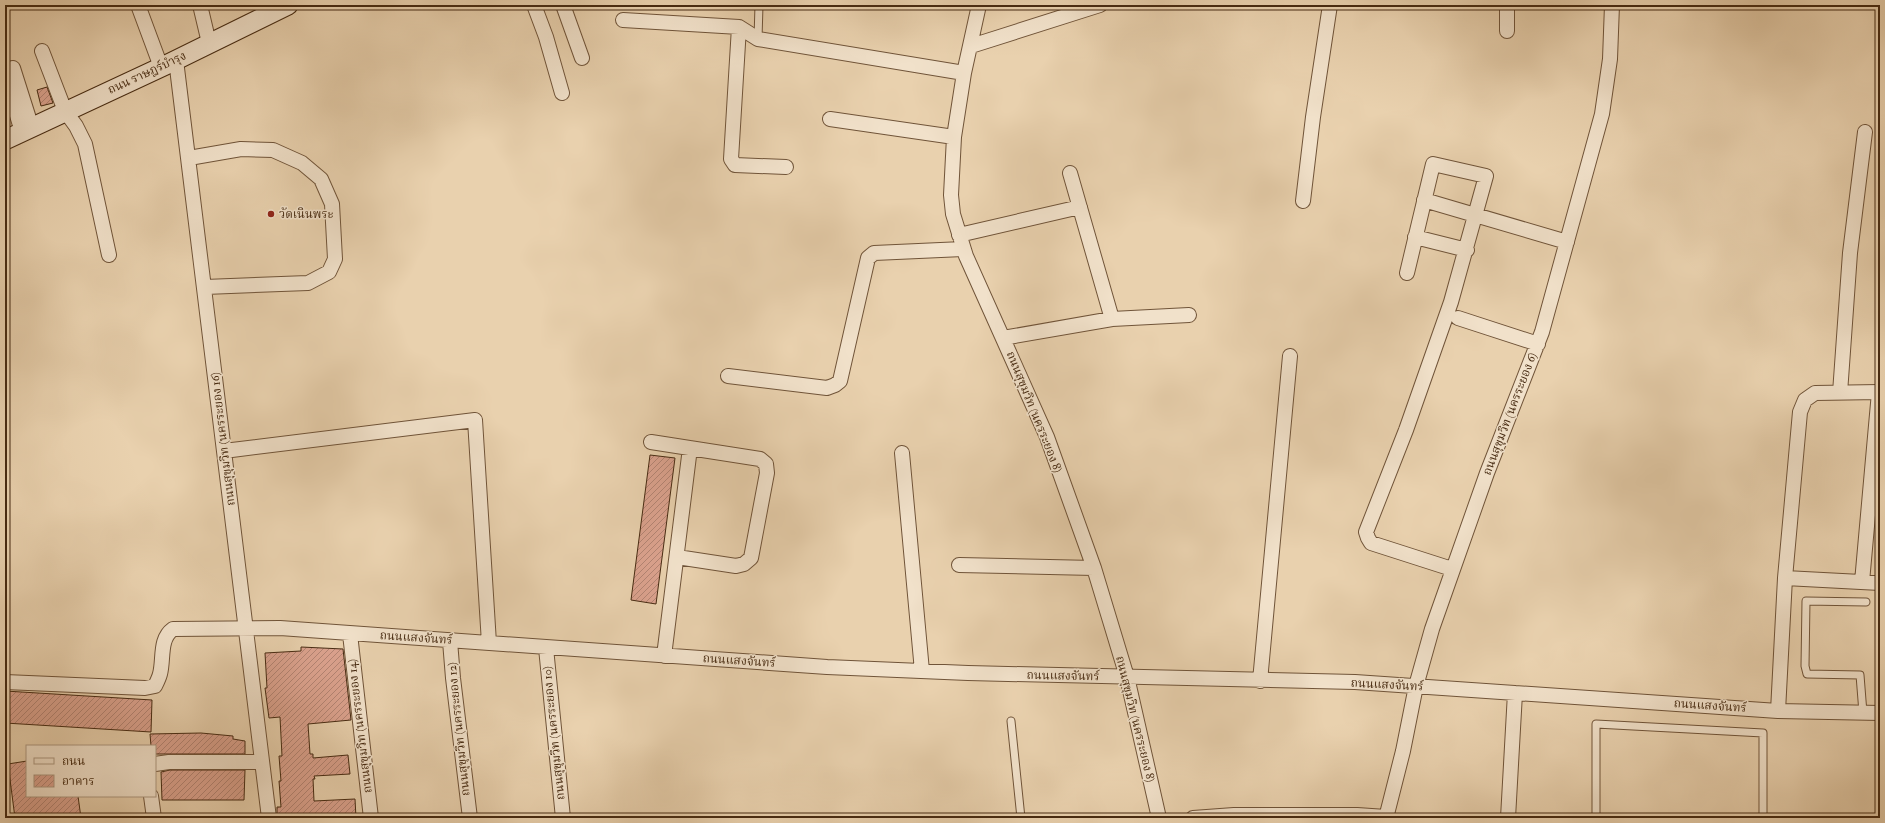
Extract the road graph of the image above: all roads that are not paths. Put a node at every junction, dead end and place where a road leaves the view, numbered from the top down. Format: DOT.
graph roads {
  1 [pos="138,5"];
  2 [pos="200,5"];
  3 [pos="288,5"];
  4 [pos="534,5"];
  5 [pos="563,5"];
  6 [pos="759,5"];
  7 [pos="979,5"];
  8 [pos="1100,5"];
  9 [pos="1330,5"];
  10 [pos="1507,5"];
  11 [pos="1612,5"];
  12 [pos="623,20"];
  13 [pos="739,27"];
  14 [pos="1507,31"];
  15 [pos="758,39"];
  16 [pos="209,43"];
  17 [pos="971,46"];
  18 [pos="42,51"];
  19 [pos="582,58"];
  20 [pos="169,63"];
  21 [pos="9,71"];
  22 [pos="964,73"];
  23 [pos="562,93"];
  24 [pos="65,111"];
  25 [pos="830,119"];
  26 [pos="1865,132"];
  27 [pos="20,133"];
  28 [pos="954,137"];
  29 [pos="189,158"];
  30 [pos="786,167"];
  31 [pos="1070,173"];
  32 [pos="1424,200"];
  33 [pos="1303,201"];
  34 [pos="1080,207"];
  35 [pos="1475,214"];
  36 [pos="959,235"];
  37 [pos="1416,237"];
  38 [pos="1567,242"];
  39 [pos="964,249"];
  40 [pos="1467,250"];
  41 [pos="109,255"];
  42 [pos="1407,273"];
  43 [pos="205,287"];
  44 [pos="1189,315"];
  45 [pos="1458,318"];
  46 [pos="1112,319"];
  47 [pos="1003,338"];
  48 [pos="1538,344"];
  49 [pos="1290,356"];
  50 [pos="728,376"];
  51 [pos="1879,392"];
  52 [pos="1840,393"];
  53 [pos="651,442"];
  54 [pos="690,448"];
  55 [pos="224,451"];
  56 [pos="902,453"];
  57 [pos="677,557"];
  58 [pos="959,565"];
  59 [pos="1094,568"];
  60 [pos="1452,569"];
  61 [pos="1785,578"];
  62 [pos="1862,582"];
  63 [pos="1880,582"];
  64 [pos="1866,602"];
  65 [pos="246,629"];
  66 [pos="350,634"];
  67 [pos="450,641"];
  68 [pos="489,644"];
  69 [pos="546,648"];
  70 [pos="664,656"];
  71 [pos="922,671"];
  72 [pos="1127,677"];
  73 [pos="1260,681"];
  74 [pos="5,682"];
  75 [pos="1416,686"];
  76 [pos="1515,693"];
  77 [pos="1778,711"];
  78 [pos="1863,713"];
  79 [pos="1880,714"];
  80 [pos="1011,721"];
  81 [pos="262,762"];
  82 [pos="156,764"];
  83 [pos="151,797"];
  84 [pos="1386,817"];
  85 [pos="154,818"];
  86 [pos="269,818"];
  87 [pos="371,818"];
  88 [pos="470,818"];
  89 [pos="563,818"];
  90 [pos="1021,818"];
  91 [pos="1159,818"];
  92 [pos="1193,818"];
  93 [pos="1508,818"];
  94 [pos="1596,818"];
  95 [pos="1763,818"];
  1 -- 20 [label="street, ถนนสุขุมวิท (นครระยอง 16)"];
  2 -- 16 [label="street"];
  3 -- 16 [label="street, ถนน ราษฎร์บำรุง"];
  4 -- 23 [label="street"];
  5 -- 19 [label="street"];
  6 -- 15 [label="lane"];
  7 -- 17 [label="street, ถนนสุขุมวิท (นครระยอง 8)"];
  8 -- 17 [label="street"];
  9 -- 33 [label="street"];
  10 -- 14 [label="street"];
  11 -- 38 [label="street, ถนนสุขุมวิท (นครระยอง 6)"];
  12 -- 13 [label="street"];
  13 -- 15 [label="street"];
  13 -- 30 [label="street"];
  15 -- 22 [label="street"];
  16 -- 20 [label="street, ถนน ราษฎร์บำรุง"];
  17 -- 22 [label="street, ถนนสุขุมวิท (นครระยอง 8)"];
  18 -- 24 [label="street"];
  20 -- 24 [label="street, ถนน ราษฎร์บำรุง"];
  20 -- 29 [label="street, ถนนสุขุมวิท (นครระยอง 16)"];
  21 -- 27 [label="street"];
  22 -- 28 [label="street, ถนนสุขุมวิท (นครระยอง 8)"];
  24 -- 27 [label="street, ถนน ราษฎร์บำรุง"];
  24 -- 41 [label="street"];
  25 -- 28 [label="street"];
  26 -- 52 [label="street"];
  28 -- 36 [label="street, ถนนสุขุมวิท (นครระยอง 8)"];
  29 -- 43 [label="street, ถนนสุขุมวิท (นครระยอง 16)"];
  29 -- 43 [label="street"];
  31 -- 34 [label="street"];
  32 -- 35 [label="street"];
  32 -- 35 [label="street"];
  32 -- 37 [label="street"];
  34 -- 36 [label="street"];
  34 -- 46 [label="street"];
  35 -- 38 [label="street"];
  35 -- 40 [label="street"];
  36 -- 39 [label="street, ถนนสุขุมวิท (นครระยอง 8)"];
  37 -- 40 [label="street"];
  37 -- 42 [label="street"];
  38 -- 48 [label="street, ถนนสุขุมวิท (นครระยอง 6)"];
  39 -- 47 [label="street, ถนนสุขุมวิท (นครระยอง 8)"];
  39 -- 50 [label="street"];
  40 -- 60 [label="street"];
  43 -- 55 [label="street, ถนนสุขุมวิท (นครระยอง 16)"];
  44 -- 46 [label="street"];
  45 -- 48 [label="street"];
  46 -- 47 [label="street"];
  47 -- 59 [label="street, ถนนสุขุมวิท (นครระยอง 8)"];
  48 -- 60 [label="street, ถนนสุขุมวิท (นครระยอง 6)"];
  49 -- 73 [label="street"];
  51 -- 52 [label="street"];
  51 -- 62 [label="street"];
  52 -- 61 [label="street"];
  53 -- 54 [label="street"];
  54 -- 57 [label="street"];
  54 -- 57 [label="street"];
  55 -- 65 [label="street, ถนนสุขุมวิท (นครระยอง 16)"];
  55 -- 68 [label="street"];
  56 -- 71 [label="street"];
  57 -- 70 [label="street"];
  58 -- 59 [label="street"];
  59 -- 72 [label="street, ถนนสุขุมวิท (นครระยอง 8)"];
  60 -- 75 [label="street, ถนนสุขุมวิท (นครระยอง 6)"];
  61 -- 62 [label="street"];
  61 -- 77 [label="street"];
  62 -- 63 [label="street"];
  64 -- 78 [label="lane"];
  65 -- 66 [label="street, ถนนแสงจันทร์"];
  65 -- 74 [label="street, ถนนแสงจันทร์"];
  65 -- 81 [label="street, ถนนสุขุมวิท (นครระยอง 16)"];
  66 -- 67 [label="street, ถนนแสงจันทร์"];
  66 -- 87 [label="street, ถนนสุขุมวิท (นครระยอง 14)"];
  67 -- 68 [label="street, ถนนแสงจันทร์"];
  67 -- 88 [label="street, ถนนสุขุมวิท (นครระยอง 12)"];
  68 -- 69 [label="street, ถนนแสงจันทร์"];
  69 -- 70 [label="street, ถนนแสงจันทร์"];
  69 -- 89 [label="street, ถนนสุขุมวิท (นครระยอง 10)"];
  70 -- 71 [label="street, ถนนแสงจันทร์"];
  71 -- 72 [label="street, ถนนแสงจันทร์"];
  72 -- 73 [label="street, ถนนแสงจันทร์"];
  72 -- 91 [label="street, ถนนสุขุมวิท (นครระยอง 8)"];
  73 -- 75 [label="street, ถนนแสงจันทร์"];
  75 -- 76 [label="street, ถนนแสงจันทร์"];
  75 -- 84 [label="street, ถนนสุขุมวิท (นครระยอง 6)"];
  76 -- 77 [label="street, ถนนแสงจันทร์"];
  76 -- 93 [label="street"];
  77 -- 78 [label="street, ถนนแสงจันทร์"];
  78 -- 79 [label="street, ถนนแสงจันทร์"];
  80 -- 90 [label="lane"];
  81 -- 82 [label="street"];
  81 -- 86 [label="street, ถนนสุขุมวิท (นครระยอง 16)"];
  83 -- 85 [label="street"];
  84 -- 92 [label="street"];
  94 -- 95 [label="lane"];
}
